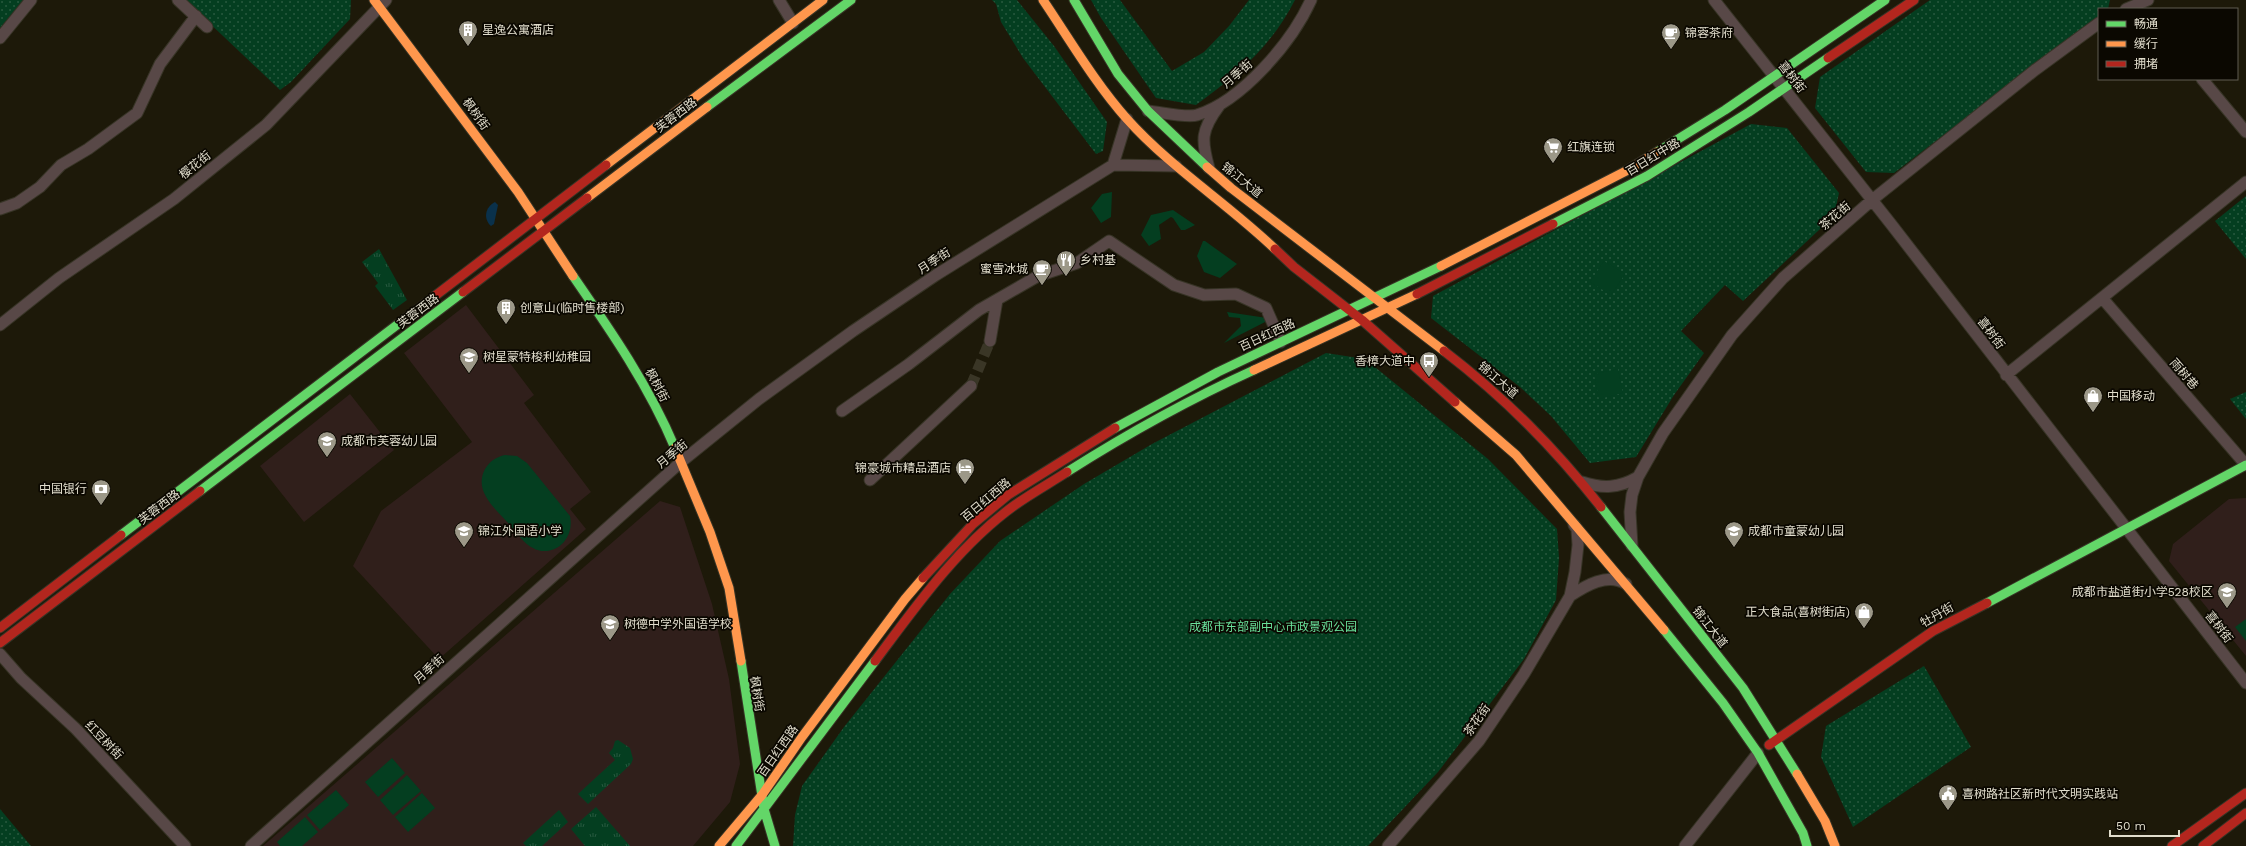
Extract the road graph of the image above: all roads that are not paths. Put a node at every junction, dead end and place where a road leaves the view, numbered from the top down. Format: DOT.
graph roads {
  1 [pos="31,0"];
  2 [pos="178,0"];
  3 [pos="779,0"];
  4 [pos="823,0"];
  5 [pos="851,0"];
  6 [pos="1043,0"];
  7 [pos="1074,0"];
  8 [pos="1311,0"];
  9 [pos="1714,0"];
  10 [pos="1885,0"];
  11 [pos="1914,0"];
  12 [pos="380,3"];
  13 [pos="2142,3"];
  14 [pos="2129,8"];
  15 [pos="196,16"];
  16 [pos="793,23"];
  17 [pos="2098,24"];
  18 [pos="207,27"];
  19 [pos="0,38"];
  20 [pos="1774,76"];
  21 [pos="2203,80"];
  22 [pos="1784,89"];
  23 [pos="1221,104"];
  24 [pos="1148,111"];
  25 [pos="1127,119"];
  26 [pos="2246,132"];
  27 [pos="1113,165"];
  28 [pos="1176,166"];
  29 [pos="1209,168"];
  30 [pos="2246,182"];
  31 [pos="1872,200"];
  32 [pos="0,208"];
  33 [pos="535,220"];
  34 [pos="543,232"];
  35 [pos="1373,297"];
  36 [pos="2103,299"];
  37 [pos="997,300"];
  38 [pos="1389,308"];
  39 [pos="1348,310"];
  40 [pos="1362,320"];
  41 [pos="0,324"];
  42 [pos="990,341"];
  43 [pos="1281,342"];
  44 [pos="2006,376"];
  45 [pos="971,386"];
  46 [pos="842,411"];
  47 [pos="681,462"];
  48 [pos="2246,465"];
  49 [pos="1638,477"];
  50 [pos="870,480"];
  51 [pos="1580,481"];
  52 [pos="1570,518"];
  53 [pos="2126,530"];
  54 [pos="1632,547"];
  55 [pos="1628,585"];
  56 [pos="1570,596"];
  57 [pos="0,628"];
  58 [pos="0,643"];
  59 [pos="0,654"];
  60 [pos="2246,683"];
  61 [pos="1777,740"];
  62 [pos="1758,753"];
  63 [pos="2246,793"];
  64 [pos="762,794"];
  65 [pos="764,810"];
  66 [pos="2246,813"];
  67 [pos="186,846"];
  68 [pos="251,846"];
  69 [pos="719,846"];
  70 [pos="736,846"];
  71 [pos="775,846"];
  72 [pos="1388,846"];
  73 [pos="1685,846"];
  74 [pos="1807,846"];
  75 [pos="1834,846"];
  76 [pos="2172,846"];
  77 [pos="2204,846"];
  1 -- 19 [label="street"];
  2 -- 15 [label="street"];
  3 -- 16 [label="street"];
  4 -- 16 [label="main road, 芙蓉西路"];
  5 -- 34 [label="main road, 芙蓉西路"];
  6 -- 25 [label="main road"];
  7 -- 24 [label="main road, 锦江大道"];
  8 -- 23 [label="street, 月季街"];
  9 -- 20 [label="street, 喜树街"];
  10 -- 20 [label="main road, 百日红中路"];
  11 -- 22 [label="main road, 百日红中路"];
  12 -- 33 [label="main road, 枫树街"];
  12 -- 41 [label="street, 樱花街"];
  13 -- 14 [label="street"];
  15 -- 18 [label="street"];
  15 -- 32 [label="street"];
  16 -- 33 [label="main road, 芙蓉西路"];
  17 -- 31 [label="street, 茶花街"];
  20 -- 22 [label="street, 喜树街"];
  20 -- 35 [label="main road, 百日红中路"];
  21 -- 26 [label="street"];
  22 -- 31 [label="street, 喜树街"];
  22 -- 38 [label="main road, 百日红中路"];
  23 -- 24 [label="street, 月季街"];
  23 -- 29 [label="street"];
  24 -- 29 [label="main road, 锦江大道"];
  25 -- 27 [label="street"];
  25 -- 28 [label="main road"];
  27 -- 28 [label="street"];
  27 -- 47 [label="street, 月季街"];
  28 -- 39 [label="main road"];
  29 -- 35 [label="main road, 锦江大道"];
  30 -- 36 [label="street"];
  31 -- 44 [label="street, 喜树街"];
  31 -- 49 [label="street, 茶花街"];
  33 -- 34 [label="main road, 枫树街"];
  33 -- 57 [label="main road, 芙蓉西路"];
  34 -- 47 [label="main road, 枫树街"];
  34 -- 58 [label="main road, 芙蓉西路"];
  35 -- 38 [label="main road, 锦江大道"];
  35 -- 39 [label="main road, 百日红西路"];
  36 -- 44 [label="street"];
  36 -- 48 [label="street, 雨树巷"];
  37 -- 42 [label="street"];
  37 -- 43 [label="street"];
  37 -- 46 [label="street"];
  38 -- 40 [label="main road, 百日红西路"];
  38 -- 51 [label="main road, 锦江大道"];
  39 -- 40 [label="main road"];
  39 -- 43 [label="main road, 百日红西路"];
  40 -- 52 [label="main road"];
  40 -- 65 [label="main road, 百日红西路"];
  43 -- 64 [label="main road, 百日红西路"];
  44 -- 53 [label="street, 喜树街"];
  45 -- 50 [label="street"];
  47 -- 64 [label="main road, 枫树街"];
  47 -- 68 [label="street, 月季街"];
  48 -- 53 [label="main road, 牡丹街"];
  49 -- 51 [label="street"];
  49 -- 54 [label="street, 茶花街"];
  51 -- 54 [label="main road, 锦江大道"];
  52 -- 55 [label="main road"];
  52 -- 56 [label="street, 茶花街"];
  53 -- 60 [label="street, 喜树街"];
  53 -- 61 [label="main road, 牡丹街"];
  54 -- 61 [label="main road, 锦江大道"];
  55 -- 56 [label="street, 茶花街"];
  55 -- 62 [label="main road"];
  56 -- 72 [label="street, 茶花街"];
  59 -- 67 [label="street, 红豆树街"];
  61 -- 62 [label="main road, 牡丹街"];
  61 -- 75 [label="main road, 锦江大道"];
  62 -- 73 [label="street, 牡丹街"];
  62 -- 74 [label="main road"];
  63 -- 76 [label="main road"];
  64 -- 65 [label="main road, 枫树街"];
  64 -- 69 [label="main road, 百日红西路"];
  65 -- 70 [label="main road, 百日红西路"];
  65 -- 71 [label="main road, 枫树街"];
  66 -- 77 [label="main road"];
}
